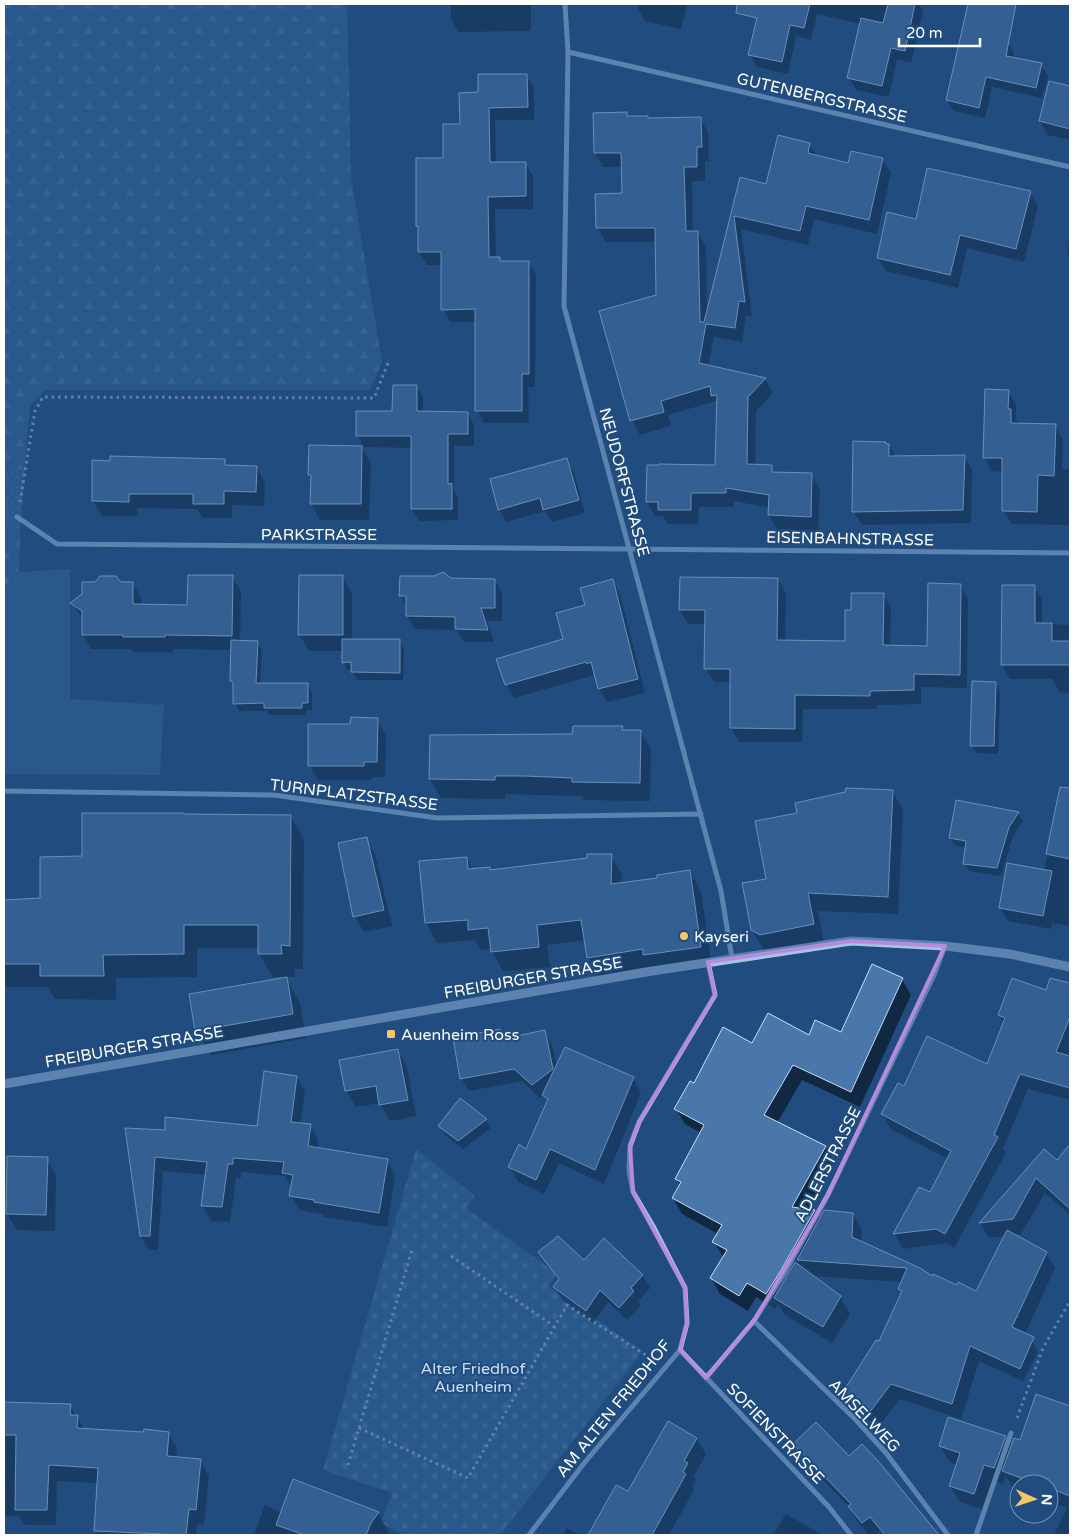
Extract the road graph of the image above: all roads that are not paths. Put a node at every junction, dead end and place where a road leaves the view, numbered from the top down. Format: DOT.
graph roads {
  1 [pos="565,4"];
  2 [pos="568,52"];
  3 [pos="1070,167"];
  4 [pos="17,517"];
  5 [pos="630,548"];
  6 [pos="1070,553"];
  7 [pos="4,791"];
  8 [pos="701,814"];
  9 [pos="945,946"];
  10 [pos="732,958"];
  11 [pos="708,962"];
  12 [pos="1070,967"];
  13 [pos="4,1084"];
  14 [pos="754,1322"];
  15 [pos="680,1350"];
  16 [pos="706,1378"];
  17 [pos="1011,1433"];
  18 [pos="528,1535"];
  19 [pos="851,1535"];
  20 [pos="948,1535"];
  21 [pos="976,1535"];
  1 -- 2 [label="street, NEUDORFSTRASSE"];
  2 -- 3 [label="street, GUTENBERGSTRASSE"];
  2 -- 5 [label="street, NEUDORFSTRASSE"];
  4 -- 5 [label="street, PARKSTRASSE"];
  5 -- 6 [label="street, EISENBAHNSTRASSE"];
  5 -- 8 [label="street, NEUDORFSTRASSE"];
  7 -- 8 [label="street, TURNPLATZSTRASSE"];
  8 -- 10 [label="street, NEUDORFSTRASSE"];
  9 -- 10 [label="street, FREIBURGER STRASSE"];
  9 -- 12 [label="street, FREIBURGER STRASSE"];
  9 -- 14 [label="street, ADLERSTRASSE"];
  10 -- 11 [label="street, FREIBURGER STRASSE"];
  11 -- 13 [label="street, FREIBURGER STRASSE"];
  11 -- 15 [label="street, AM ALTEN FRIEDHOF"];
  14 -- 16 [label="street, ADLERSTRASSE"];
  14 -- 20 [label="street, AMSELWEG"];
  15 -- 16 [label="street, SOFIENSTRASSE"];
  15 -- 18 [label="street, AM ALTEN FRIEDHOF"];
  16 -- 19 [label="street, SOFIENSTRASSE"];
  17 -- 21 [label="street"];
}
